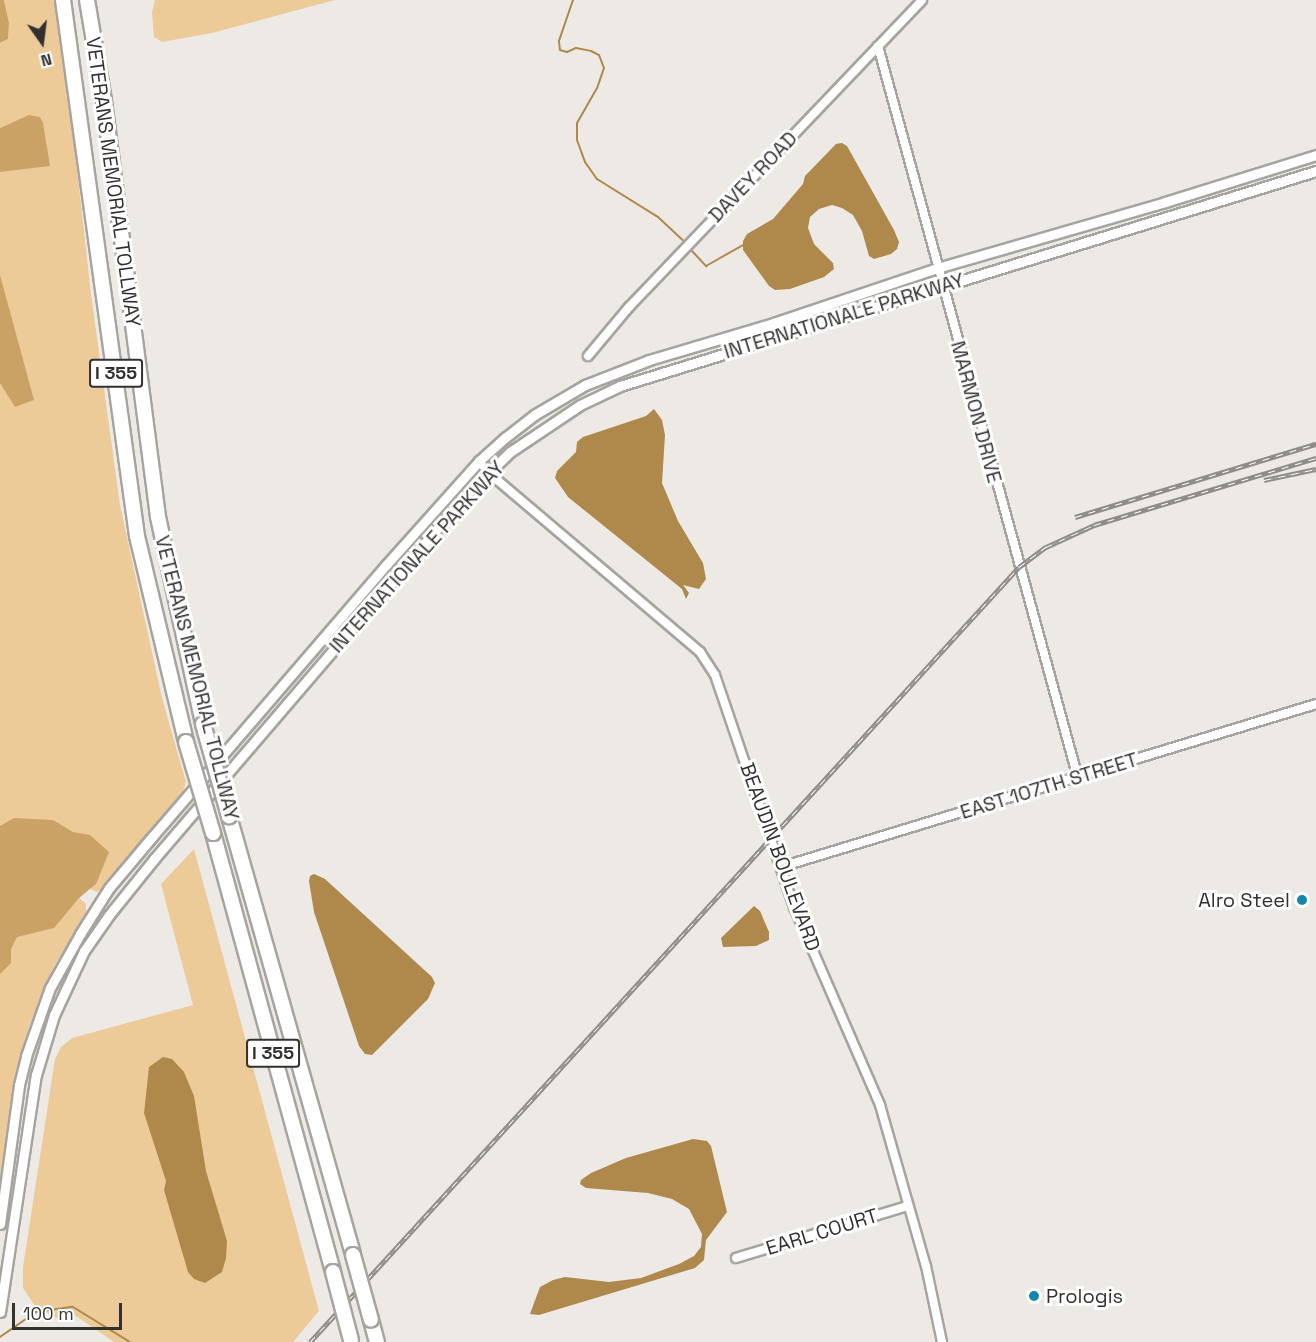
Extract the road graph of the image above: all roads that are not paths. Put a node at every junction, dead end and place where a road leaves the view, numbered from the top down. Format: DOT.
graph roads {
  1 [pos="63,0"];
  2 [pos="87,0"];
  3 [pos="922,0"];
  4 [pos="878,45"];
  5 [pos="1316,155"];
  6 [pos="1316,171"];
  7 [pos="937,267"];
  8 [pos="942,285"];
  9 [pos="588,356"];
  10 [pos="479,461"];
  11 [pos="489,473"];
  12 [pos="1316,704"];
  13 [pos="1078,778"];
  14 [pos="781,867"];
  15 [pos="907,1206"];
  16 [pos="0,1224"];
  17 [pos="736,1258"];
  18 [pos="0,1312"];
  19 [pos="351,1341"];
  20 [pos="378,1342"];
  21 [pos="942,1342"];
  1 -- 19 [label="highway, VETERANS MEMORIAL TOLLWAY / I 355, bridge"];
  2 -- 20 [label="highway, VETERANS MEMORIAL TOLLWAY / I 355, bridge"];
  3 -- 4 [label="street, DAVEY ROAD"];
  4 -- 7 [label="street, MARMON DRIVE"];
  4 -- 9 [label="street, DAVEY ROAD"];
  5 -- 7 [label="street, INTERNATIONALE PARKWAY"];
  6 -- 8 [label="street, INTERNATIONALE PARKWAY"];
  7 -- 8 [label="street, MARMON DRIVE"];
  7 -- 10 [label="street, INTERNATIONALE PARKWAY"];
  8 -- 11 [label="street, INTERNATIONALE PARKWAY"];
  8 -- 13 [label="street, MARMON DRIVE"];
  10 -- 11 [label="street, BEAUDIN BOULEVARD"];
  10 -- 16 [label="street, INTERNATIONALE PARKWAY"];
  11 -- 14 [label="street, BEAUDIN BOULEVARD"];
  11 -- 18 [label="street, INTERNATIONALE PARKWAY"];
  12 -- 13 [label="street, EAST 107TH STREET"];
  13 -- 14 [label="street, EAST 107TH STREET"];
  14 -- 15 [label="street, BEAUDIN BOULEVARD"];
  15 -- 17 [label="street, EARL COURT"];
  15 -- 21 [label="street, BEAUDIN BOULEVARD"];
}
